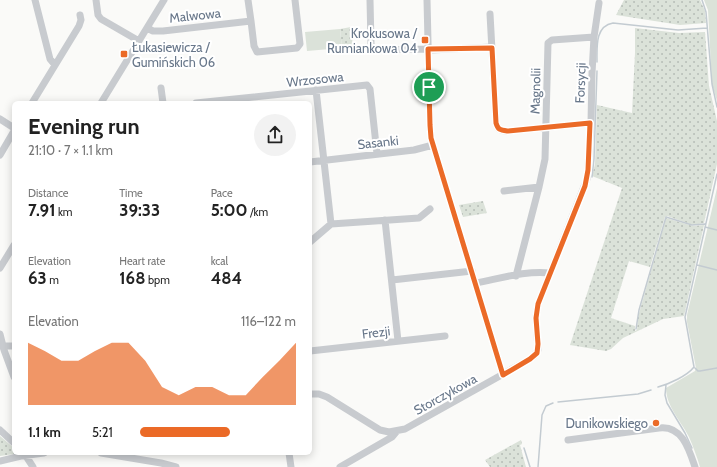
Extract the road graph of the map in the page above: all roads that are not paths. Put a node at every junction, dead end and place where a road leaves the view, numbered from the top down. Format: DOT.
graph roads {
  1 [pos="35,0"];
  2 [pos="96,0"];
  3 [pos="164,0"];
  4 [pos="248,0"];
  5 [pos="295,0"];
  6 [pos="370,0"];
  7 [pos="427,0"];
  8 [pos="599,3"];
  9 [pos="490,14"];
  10 [pos="80,15"];
  11 [pos="250,21"];
  12 [pos="147,28"];
  13 [pos="594,37"];
  14 [pos="139,41"];
  15 [pos="492,48"];
  16 [pos="428,49"];
  17 [pos="55,65"];
  18 [pos="161,88"];
  19 [pos="316,90"];
  20 [pos="264,100"];
  21 [pos="33,101"];
  22 [pos="102,101"];
  23 [pos="163,101"];
  24 [pos="240,101"];
  25 [pos="0,119"];
  26 [pos="590,123"];
  27 [pos="12,127"];
  28 [pos="546,127"];
  29 [pos="12,134"];
  30 [pos="433,145"];
  31 [pos="377,154"];
  32 [pos="0,155"];
  33 [pos="324,160"];
  34 [pos="312,162"];
  35 [pos="539,187"];
  36 [pos="504,191"];
  37 [pos="430,209"];
  38 [pos="385,220"];
  39 [pos="331,224"];
  40 [pos="312,240"];
  41 [pos="12,248"];
  42 [pos="0,268"];
  43 [pos="472,271"];
  44 [pos="550,273"];
  45 [pos="516,276"];
  46 [pos="392,280"];
  47 [pos="476,283"];
  48 [pos="0,334"];
  49 [pos="444,336"];
  50 [pos="398,341"];
  51 [pos="2,346"];
  52 [pos="312,351"];
  53 [pos="12,371"];
  54 [pos="503,375"];
  55 [pos="312,394"];
  56 [pos="0,430"];
  57 [pos="397,431"];
  58 [pos="568,440"];
  59 [pos="12,441"];
  60 [pos="21,455"];
  61 [pos="26,455"];
  62 [pos="112,455"];
  63 [pos="289,455"];
  64 [pos="0,461"];
  65 [pos="33,467"];
  66 [pos="176,467"];
  67 [pos="291,467"];
  68 [pos="340,467"];
  69 [pos="695,467"];
  1 -- 17 [label="street"];
  2 -- 14 [label="street"];
  3 -- 12 [label="street"];
  4 -- 11 [label="street"];
  5 -- 11 [label="street"];
  6 -- 16 [label="street"];
  7 -- 16 [label="street"];
  8 -- 13 [label="street, Forsycji"];
  9 -- 15 [label="street"];
  10 -- 17 [label="street"];
  11 -- 12 [label="street, Malwowa"];
  12 -- 14 [label="street"];
  13 -- 26 [label="street, Forsycji"];
  13 -- 28 [label="street, Magnolii"];
  14 -- 22 [label="street"];
  15 -- 16 [label="street"];
  15 -- 28 [label="street"];
  16 -- 30 [label="street"];
  17 -- 21 [label="street"];
  18 -- 23 [label="street"];
  19 -- 20 [label="street, Wrzosowa"];
  19 -- 31 [label="street, Wrzosowa"];
  19 -- 33 [label="street"];
  20 -- 24 [label="street, Wrzosowa"];
  25 -- 27 [label="street"];
  26 -- 28 [label="street"];
  26 -- 44 [label="street, Forsycji"];
  28 -- 35 [label="street, Magnolii"];
  29 -- 32 [label="street"];
  30 -- 31 [label="street, Sasanki"];
  30 -- 43 [label="street"];
  31 -- 33 [label="street, Sasanki"];
  33 -- 34 [label="street, Sasanki"];
  33 -- 39 [label="street"];
  35 -- 36 [label="street"];
  35 -- 45 [label="street, Magnolii"];
  37 -- 38 [label="street"];
  38 -- 39 [label="street"];
  38 -- 46 [label="street"];
  39 -- 40 [label="street"];
  41 -- 42 [label="street"];
  43 -- 46 [label="street"];
  43 -- 47 [label="street"];
  44 -- 45 [label="street"];
  44 -- 54 [label="street, Forsycji"];
  45 -- 47 [label="street"];
  46 -- 50 [label="street"];
  47 -- 54 [label="street"];
  48 -- 51 [label="street"];
  49 -- 50 [label="street, Frezji"];
  50 -- 52 [label="street, Frezji"];
  51 -- 53 [label="street"];
  54 -- 57 [label="street, Storczykowa"];
  55 -- 57 [label="street, Storczykowa"];
  56 -- 59 [label="street"];
  57 -- 68 [label="street, Storczykowa"];
  58 -- 69 [label="street"];
  60 -- 64 [label="street"];
  61 -- 65 [label="street"];
  62 -- 66 [label="street"];
  63 -- 67 [label="street"];
}
